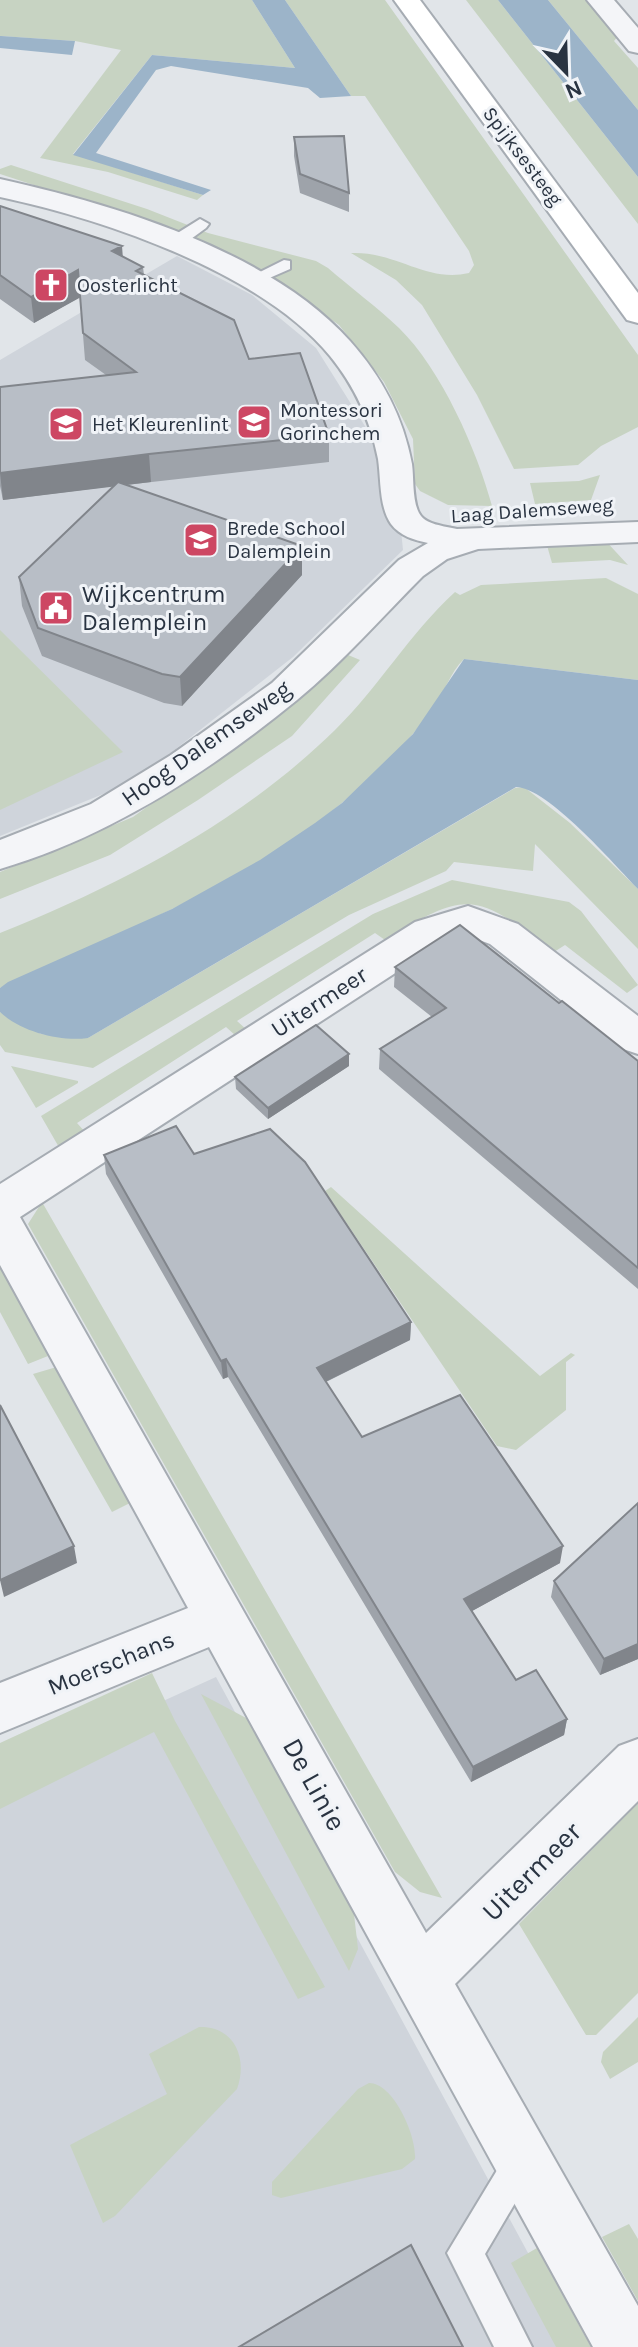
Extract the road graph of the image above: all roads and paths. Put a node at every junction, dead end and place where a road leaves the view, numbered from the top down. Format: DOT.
graph roads {
  1 [pos="407,0"];
  2 [pos="600,0"];
  3 [pos="638,45"];
  4 [pos="0,188"];
  5 [pos="200,224"];
  6 [pos="174,243"];
  7 [pos="284,265"];
  8 [pos="251,281"];
  9 [pos="638,314"];
  10 [pos="396,477"];
  11 [pos="638,503"];
  12 [pos="468,528"];
  13 [pos="638,532"];
  14 [pos="431,535"];
  15 [pos="386,590"];
  16 [pos="0,855"];
  17 [pos="638,1038"];
  18 [pos="0,1207"];
  19 [pos="0,1223"];
  20 [pos="222,1618"];
  21 [pos="0,1708"];
  22 [pos="638,1764"];
  23 [pos="422,1977"];
  24 [pos="523,2159"];
  25 [pos="514,2347"];
  26 [pos="627,2347"];
  1 -- 9 [label="main road, Spijksesteeg"];
  2 -- 3 [label="street"];
  4 -- 6 [label="street, Laag Dalemseweg"];
  5 -- 6 [label="lane"];
  6 -- 8 [label="street, Laag Dalemseweg"];
  7 -- 8 [label="lane"];
  8 -- 10 [label="street, Laag Dalemseweg"];
  10 -- 12 [label="street, Laag Dalemseweg"];
  10 -- 14 [label="street, Laag Dalemseweg"];
  11 -- 12 [label="street, Laag Dalemseweg"];
  12 -- 13 [label="street, Laag Dalemseweg"];
  12 -- 14 [label="street, Hoog Dalemseweg"];
  12 -- 15 [label="street, Hoog Dalemseweg"];
  14 -- 15 [label="street, Hoog Dalemseweg"];
  15 -- 16 [label="street, Hoog Dalemseweg"];
  17 -- 18 [label="street, Uitermeer"];
  19 -- 20 [label="street, De Linie"];
  20 -- 21 [label="street, Moerschans"];
  20 -- 23 [label="street, De Linie"];
  22 -- 23 [label="street, Uitermeer"];
  23 -- 24 [label="street, De Linie"];
  24 -- 25 [label="lane"];
  24 -- 26 [label="street, De Linie"];
}
